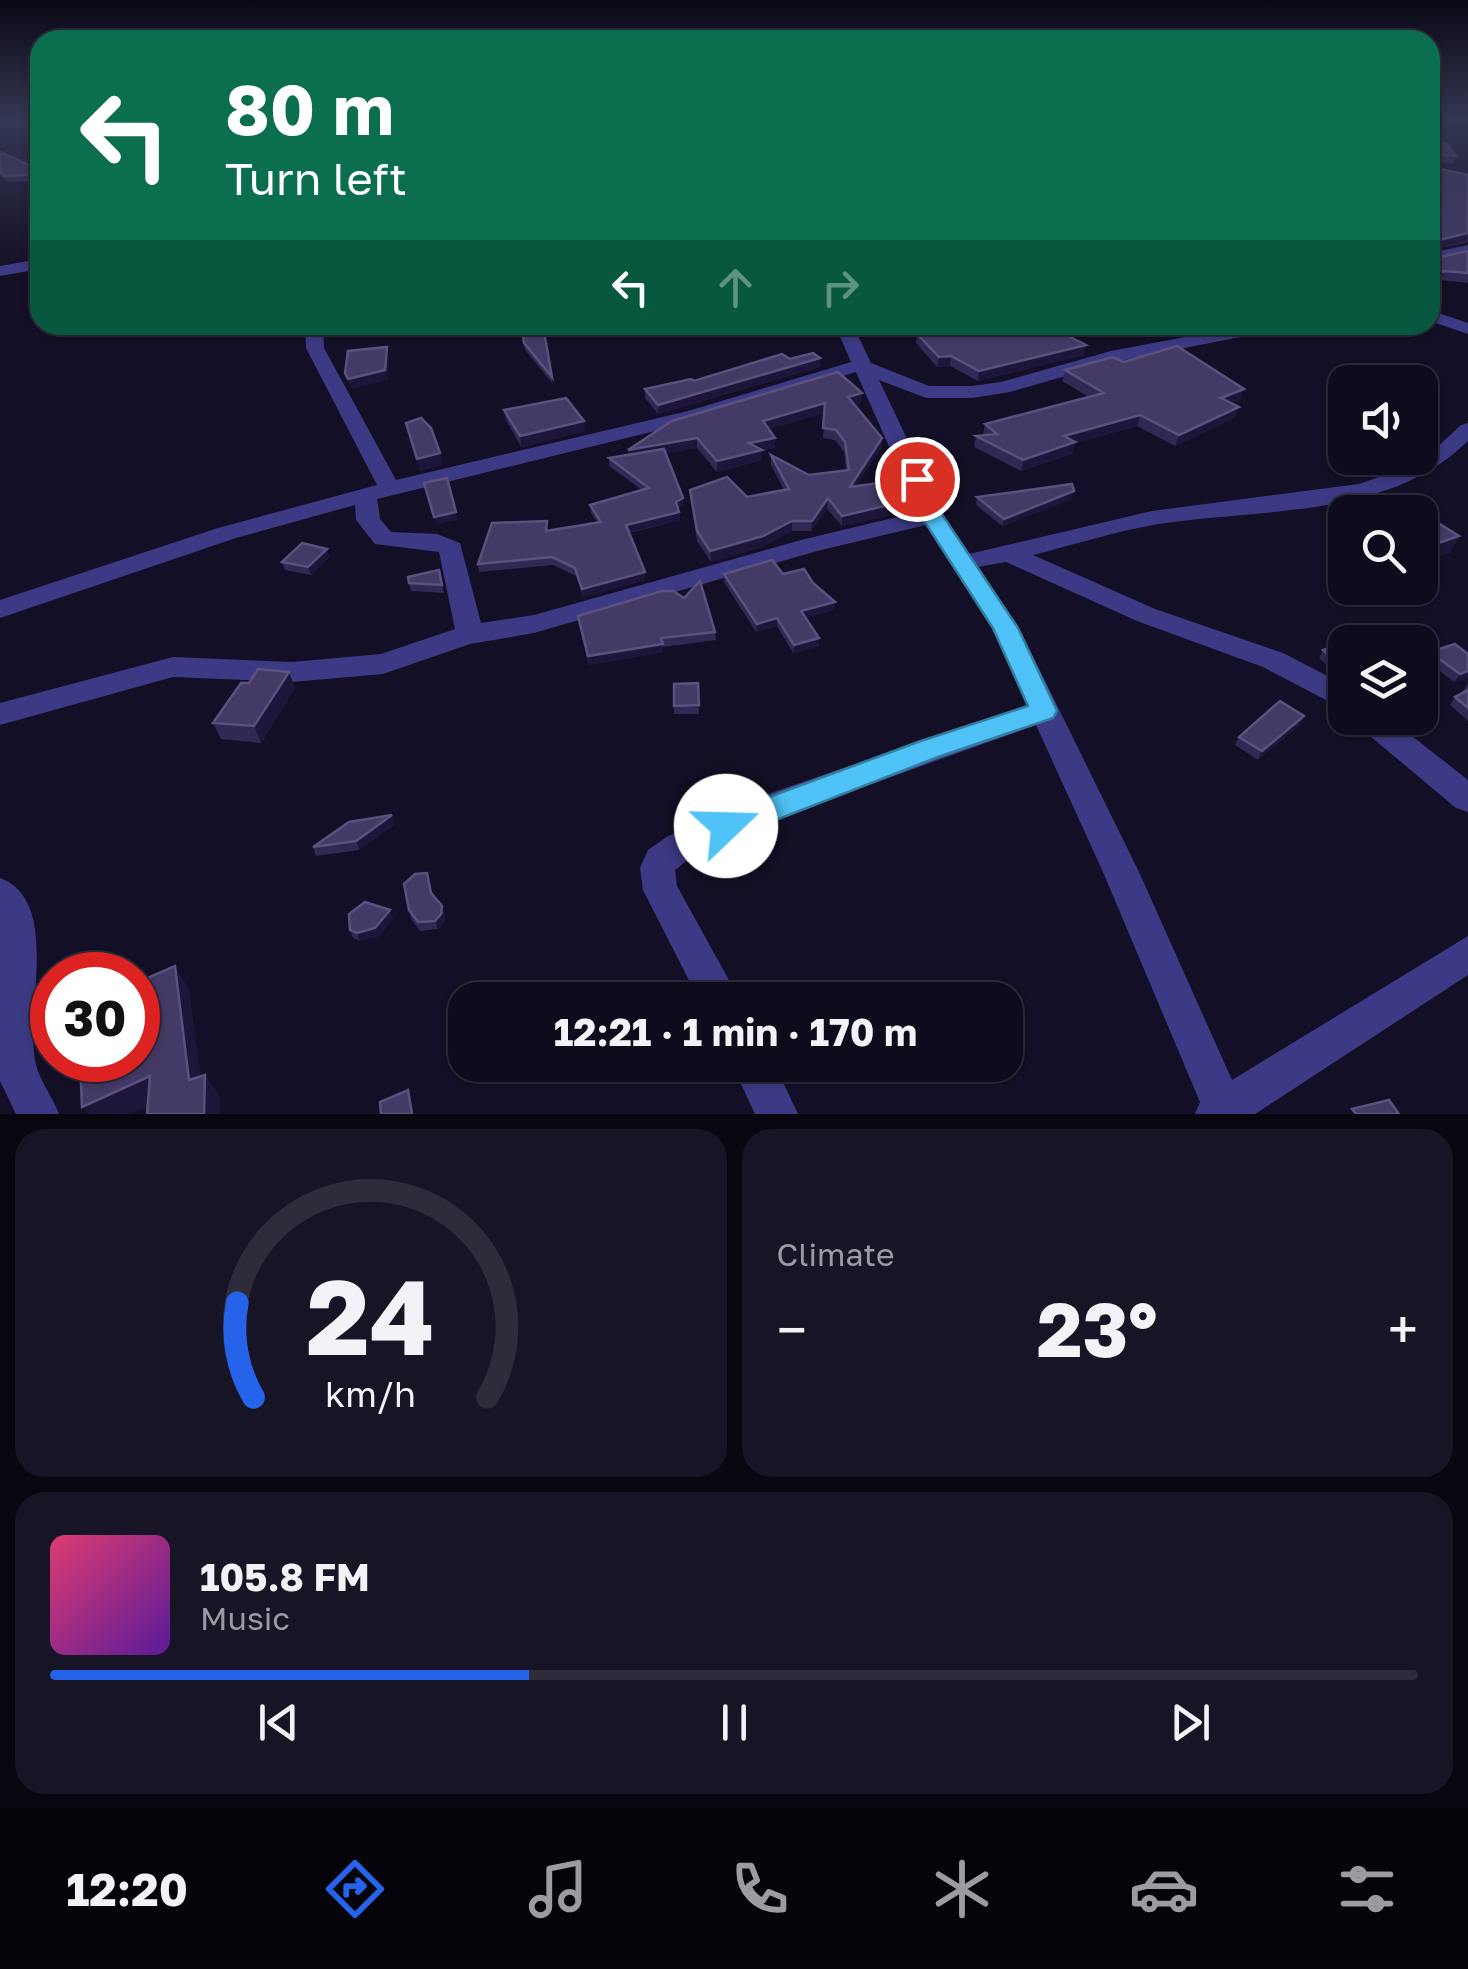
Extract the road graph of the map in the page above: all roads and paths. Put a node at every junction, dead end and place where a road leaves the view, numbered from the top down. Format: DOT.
graph roads {
  1 [pos="1468,250"];
  2 [pos="1440,256"];
  3 [pos="30,266"];
  4 [pos="0,271"];
  5 [pos="1440,319"];
  6 [pos="1468,330"];
  7 [pos="314,335"];
  8 [pos="850,335"];
  9 [pos="1224,335"];
  10 [pos="1076,340"];
  11 [pos="1111,357"];
  12 [pos="860,365"];
  13 [pos="1468,428"];
  14 [pos="390,488"];
  15 [pos="365,495"];
  16 [pos="932,516"];
  17 [pos="1012,555"];
  18 [pos="965,562"];
  19 [pos="0,609"];
  20 [pos="470,634"];
  21 [pos="1328,687"];
  22 [pos="1044,711"];
  23 [pos="0,714"];
  24 [pos="1390,735"];
  25 [pos="1468,799"];
  26 [pos="0,894"];
  27 [pos="1468,953"];
  28 [pos="710,982"];
  29 [pos="761,1082"];
  30 [pos="1222,1112"];
  31 [pos="38,1114"];
  32 [pos="776,1114"];
  1 -- 2 [label="street"];
  3 -- 4 [label="street"];
  5 -- 6 [label="street"];
  7 -- 14 [label="street"];
  8 -- 12 [label="street"];
  9 -- 11 [label="street"];
  10 -- 11 [label="street"];
  11 -- 12 [label="street"];
  12 -- 14 [label="street"];
  12 -- 16 [label="street"];
  13 -- 17 [label="street"];
  14 -- 15 [label="street"];
  15 -- 19 [label="street"];
  15 -- 20 [label="street"];
  16 -- 18 [label="street"];
  16 -- 20 [label="street"];
  17 -- 18 [label="street"];
  17 -- 21 [label="street"];
  18 -- 22 [label="street"];
  20 -- 23 [label="street"];
  22 -- 28 [label="street"];
  22 -- 30 [label="street"];
  24 -- 25 [label="street"];
  26 -- 31 [label="street"];
  27 -- 30 [label="street"];
  29 -- 32 [label="street"];
}
